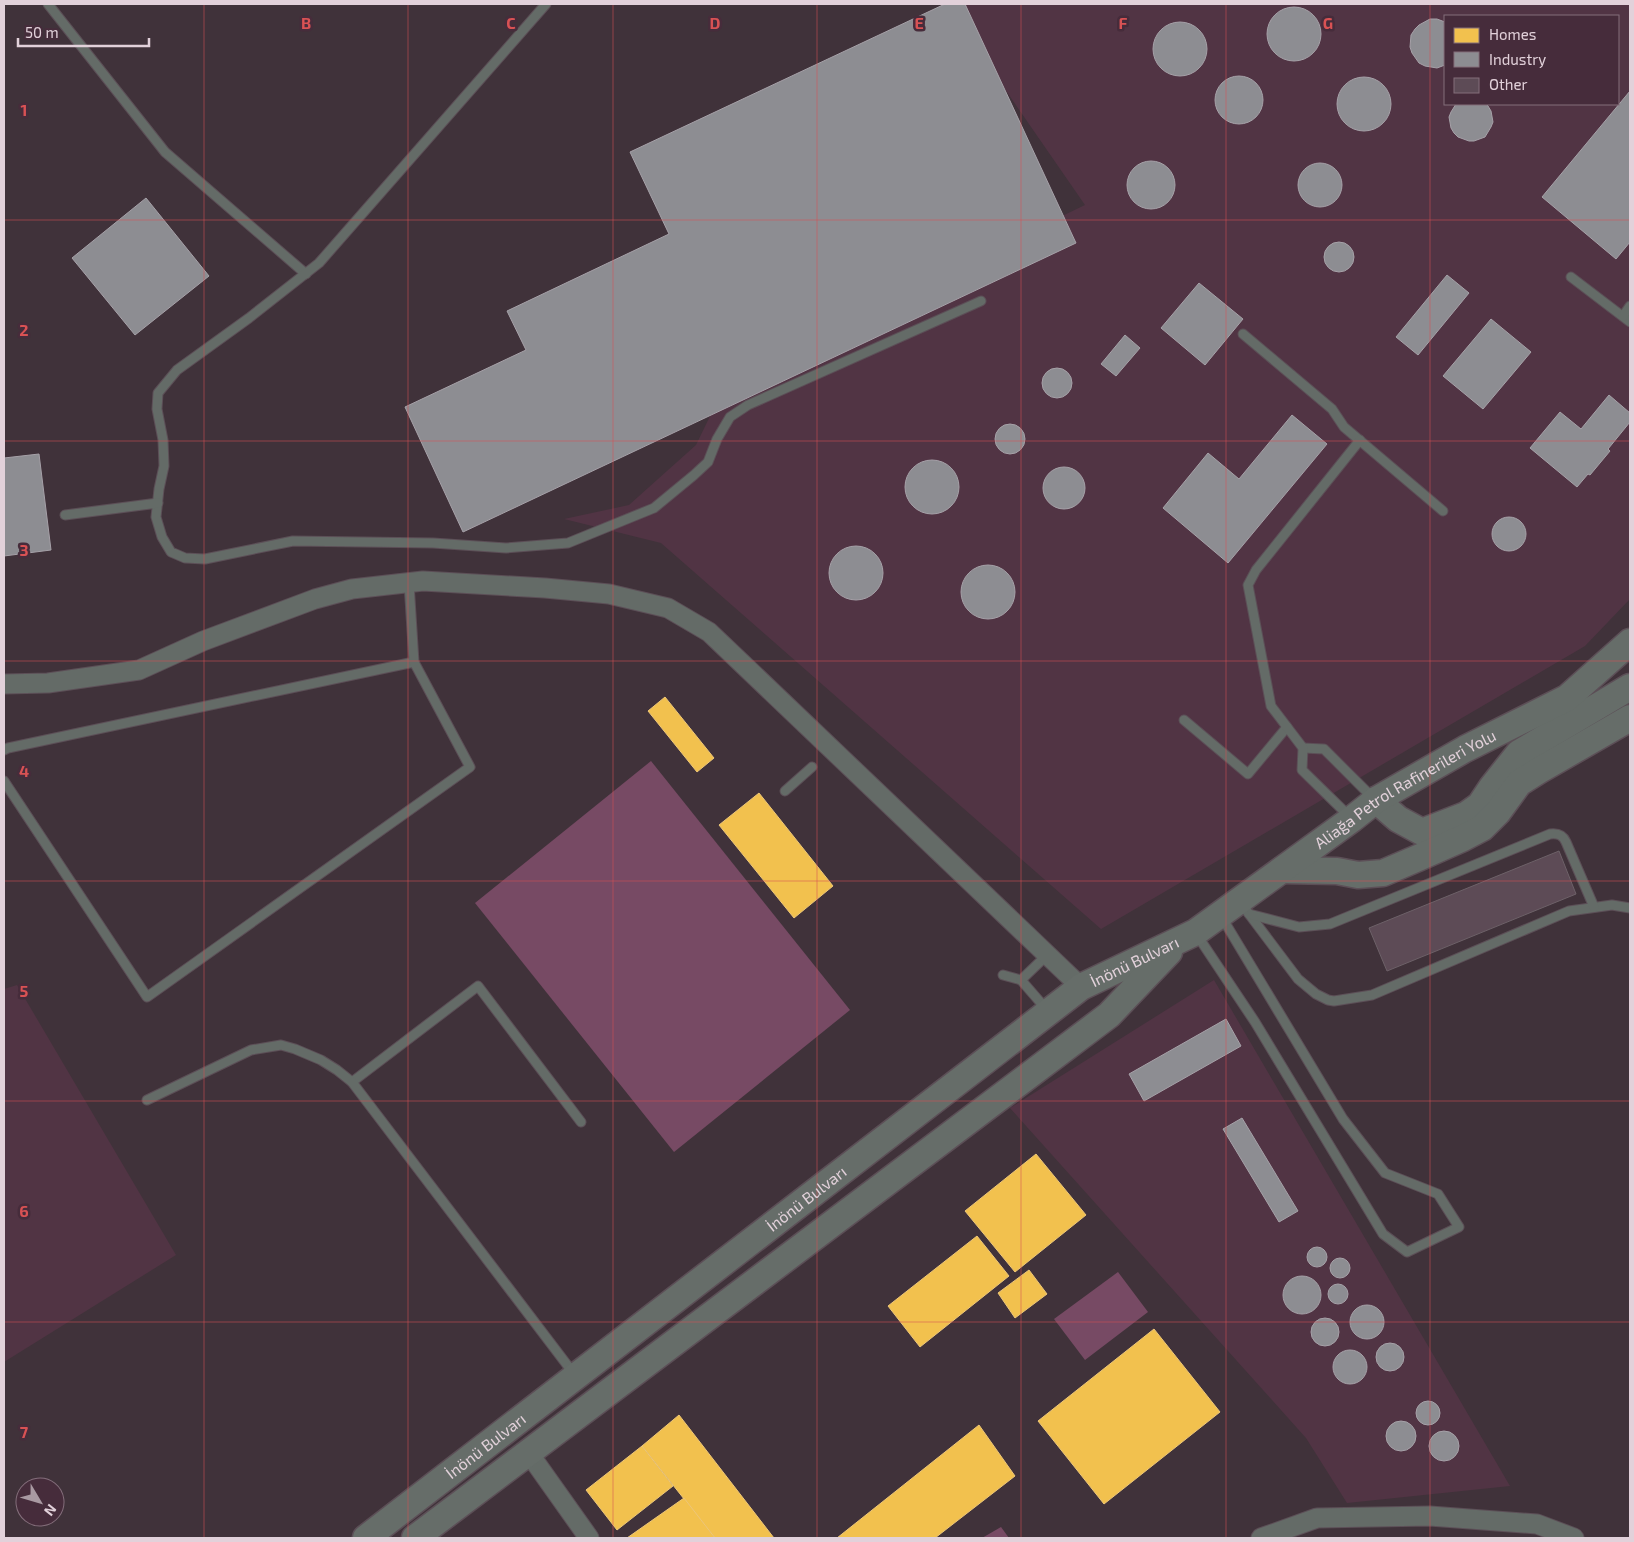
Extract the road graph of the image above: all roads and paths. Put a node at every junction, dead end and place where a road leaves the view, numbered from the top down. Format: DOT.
graph roads {
  1 [pos="48,4"];
  2 [pos="546,4"];
  3 [pos="306,274"];
  4 [pos="1571,277"];
  5 [pos="981,301"];
  6 [pos="1630,306"];
  7 [pos="1622,316"];
  8 [pos="1630,322"];
  9 [pos="1243,334"];
  10 [pos="1360,440"];
  11 [pos="158,503"];
  12 [pos="1443,511"];
  13 [pos="65,515"];
  14 [pos="409,583"];
  15 [pos="1630,642"];
  16 [pos="414,662"];
  17 [pos="4,684"];
  18 [pos="1630,687"];
  19 [pos="1593,710"];
  20 [pos="1630,718"];
  21 [pos="1184,720"];
  22 [pos="1287,727"];
  23 [pos="1605,732"];
  24 [pos="1558,745"];
  25 [pos="1303,748"];
  26 [pos="4,750"];
  27 [pos="812,767"];
  28 [pos="4,782"];
  29 [pos="785,791"];
  30 [pos="1376,800"];
  31 [pos="1352,819"];
  32 [pos="1282,870"];
  33 [pos="1594,907"];
  34 [pos="1630,908"];
  35 [pos="1236,910"];
  36 [pos="1188,937"];
  37 [pos="1047,955"];
  38 [pos="1003,975"];
  39 [pos="1021,980"];
  40 [pos="1081,988"];
  41 [pos="1049,1012"];
  42 [pos="352,1082"];
  43 [pos="147,1100"];
  44 [pos="581,1122"];
  45 [pos="576,1377"];
  46 [pos="528,1452"];
  47 [pos="366,1538"];
  48 [pos="415,1538"];
  49 [pos="589,1538"];
  50 [pos="1261,1538"];
  51 [pos="1574,1538"];
  1 -- 3 [label="lane"];
  2 -- 3 [label="lane"];
  3 -- 11 [label="lane"];
  4 -- 7 [label="lane"];
  5 -- 11 [label="lane"];
  6 -- 7 [label="lane"];
  7 -- 8 [label="lane"];
  9 -- 10 [label="lane"];
  10 -- 12 [label="lane"];
  10 -- 22 [label="lane"];
  11 -- 13 [label="lane"];
  14 -- 16 [label="lane"];
  14 -- 17 [label="street"];
  14 -- 37 [label="street"];
  15 -- 30 [label="street, Aliağa Petrol Rafinerileri Yolu"];
  16 -- 26 [label="lane"];
  16 -- 28 [label="lane"];
  18 -- 19 [label="street"];
  19 -- 23 [label="street"];
  19 -- 24 [label="street"];
  20 -- 23 [label="street"];
  21 -- 22 [label="lane"];
  22 -- 25 [label="lane"];
  23 -- 24 [label="street"];
  24 -- 30 [label="street"];
  24 -- 32 [label="street"];
  25 -- 30 [label="lane"];
  25 -- 31 [label="lane"];
  27 -- 29 [label="lane"];
  30 -- 31 [label="street, Aliağa Petrol Rafinerileri Yolu"];
  31 -- 32 [label="street, Aliağa Petrol Rafinerileri Yolu"];
  32 -- 35 [label="street, Aliağa Petrol Rafinerileri Yolu"];
  33 -- 34 [label="lane"];
  33 -- 35 [label="lane"];
  33 -- 35 [label="lane"];
  35 -- 36 [label="street, Aliağa Petrol Rafinerileri Yolu"];
  35 -- 36 [label="lane"];
  36 -- 40 [label="street, İnönü Bulvarı"];
  36 -- 46 [label="street, İnönü Bulvarı"];
  37 -- 39 [label="lane"];
  37 -- 40 [label="street"];
  38 -- 39 [label="lane"];
  39 -- 41 [label="lane"];
  40 -- 41 [label="street, İnönü Bulvarı"];
  41 -- 45 [label="street, İnönü Bulvarı"];
  42 -- 43 [label="lane"];
  42 -- 44 [label="lane"];
  42 -- 45 [label="lane"];
  45 -- 47 [label="street, İnönü Bulvarı"];
  46 -- 48 [label="street, İnönü Bulvarı"];
  46 -- 49 [label="street"];
  50 -- 51 [label="street"];
}
